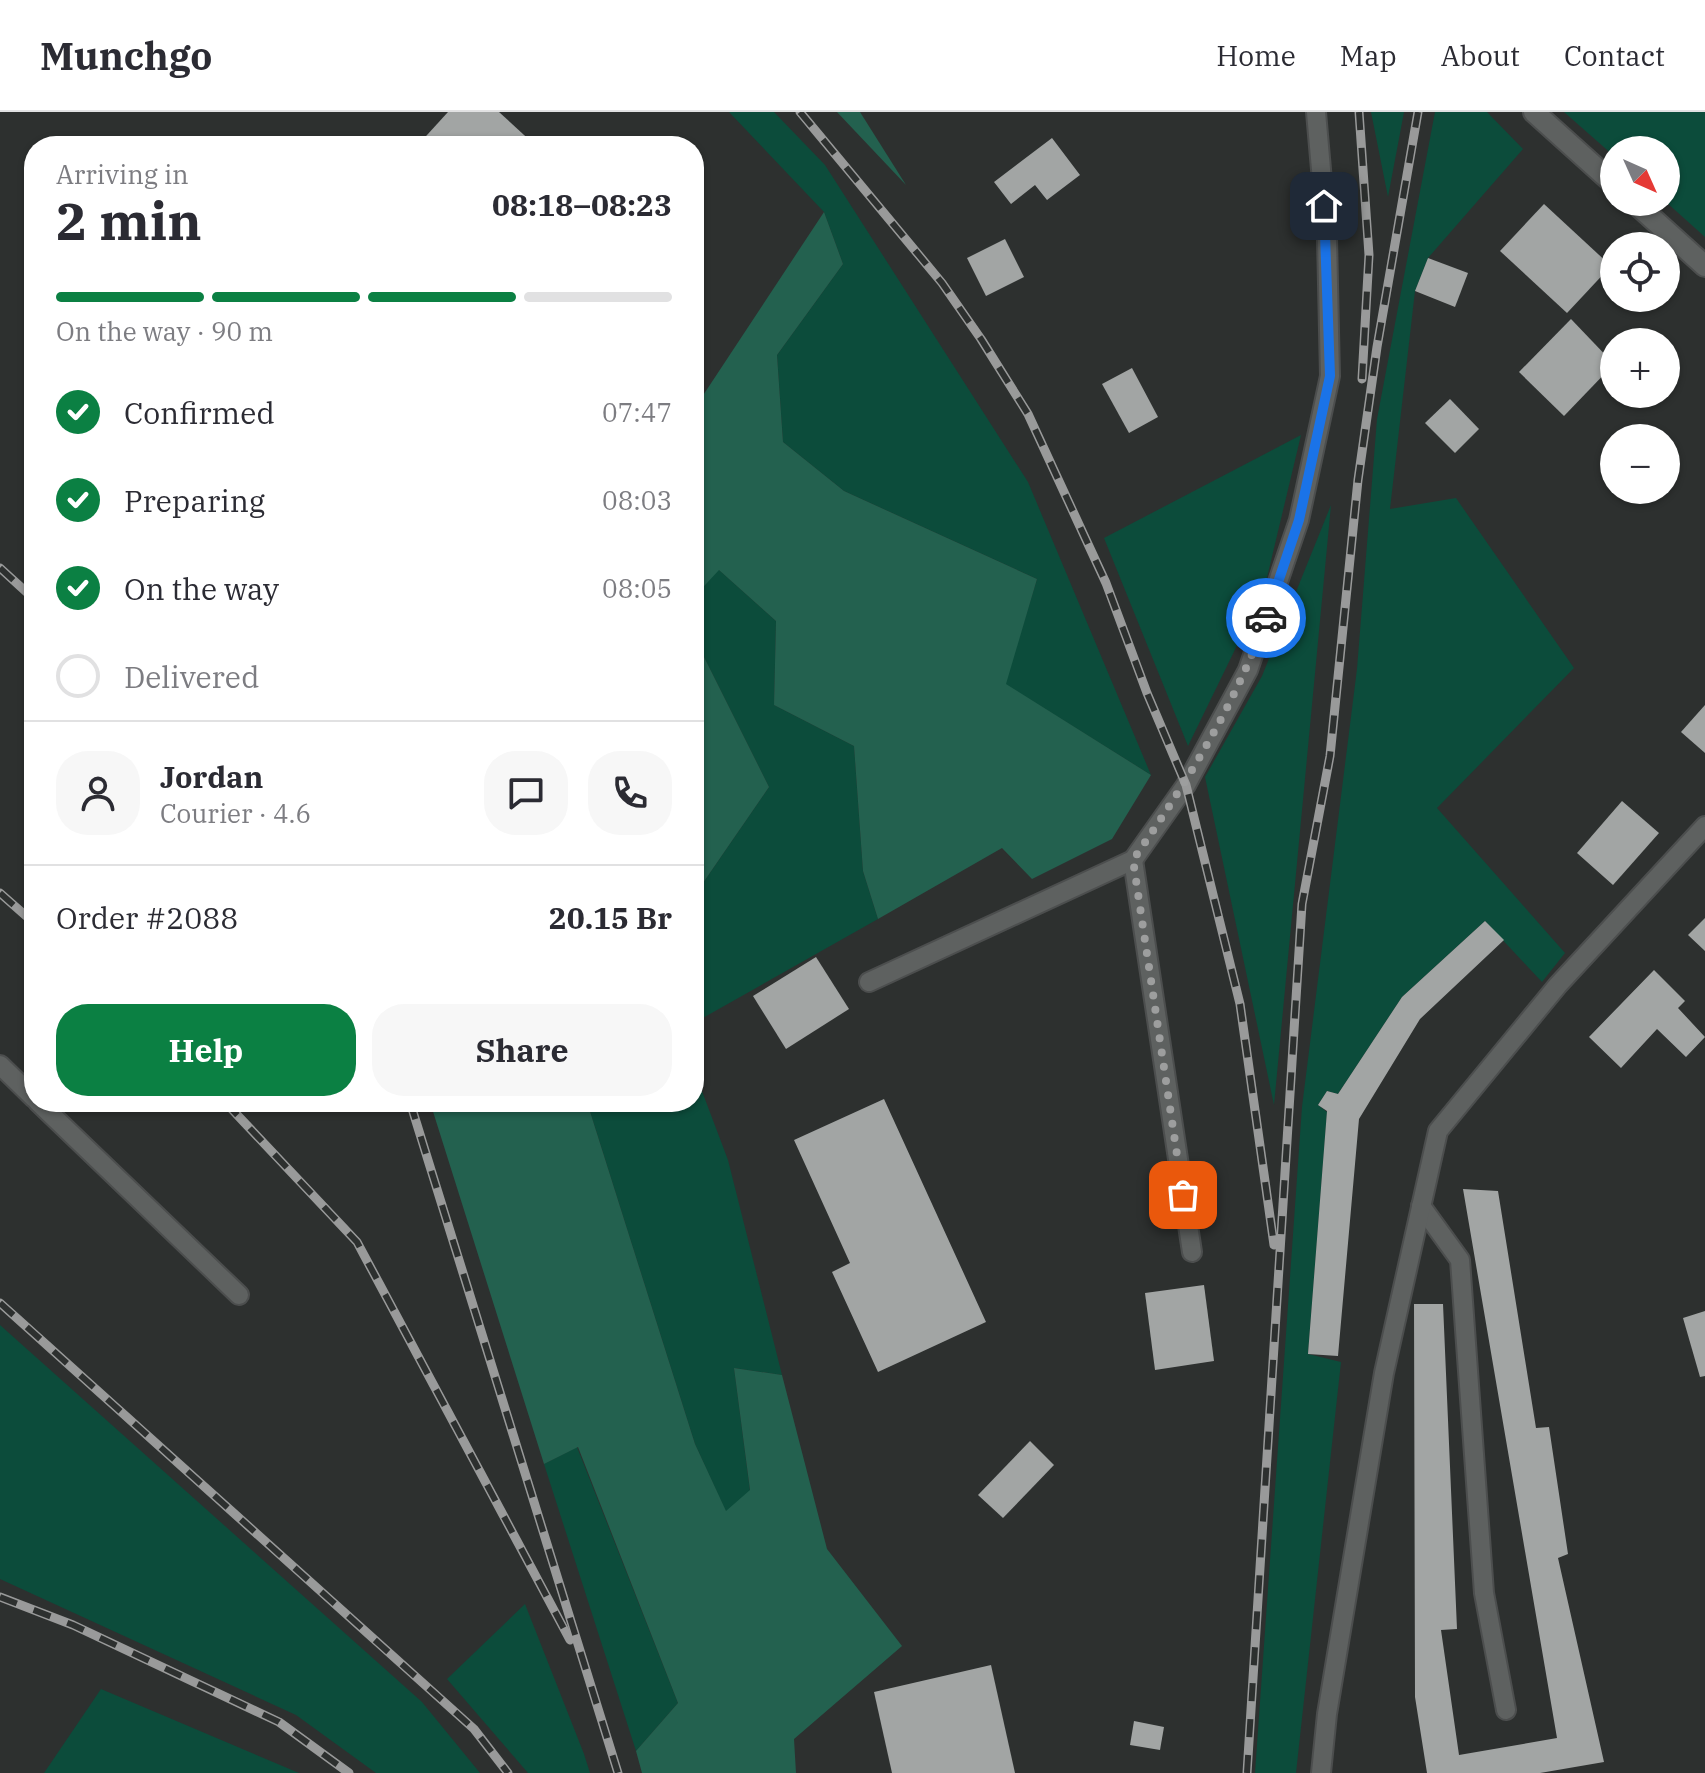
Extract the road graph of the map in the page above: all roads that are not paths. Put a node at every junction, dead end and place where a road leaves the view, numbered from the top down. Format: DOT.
graph roads {
  1 [pos="1316,112"];
  2 [pos="1534,112"];
  3 [pos="1600,171"];
  4 [pos="1650,216"];
  5 [pos="1705,266"];
  6 [pos="1705,826"];
  7 [pos="1133,860"];
  8 [pos="869,982"];
  9 [pos="0,1065"];
  10 [pos="24,1088"];
  11 [pos="48,1112"];
  12 [pos="1421,1206"];
  13 [pos="1192,1252"];
  14 [pos="239,1295"];
  15 [pos="1506,1710"];
  16 [pos="1321,1773"];
  1 -- 7 [label="lane"];
  2 -- 3 [label="street"];
  4 -- 5 [label="street"];
  6 -- 12 [label="lane"];
  7 -- 8 [label="lane"];
  7 -- 13 [label="lane"];
  9 -- 10 [label="lane"];
  11 -- 14 [label="lane"];
  12 -- 15 [label="lane"];
  12 -- 16 [label="lane"];
}
